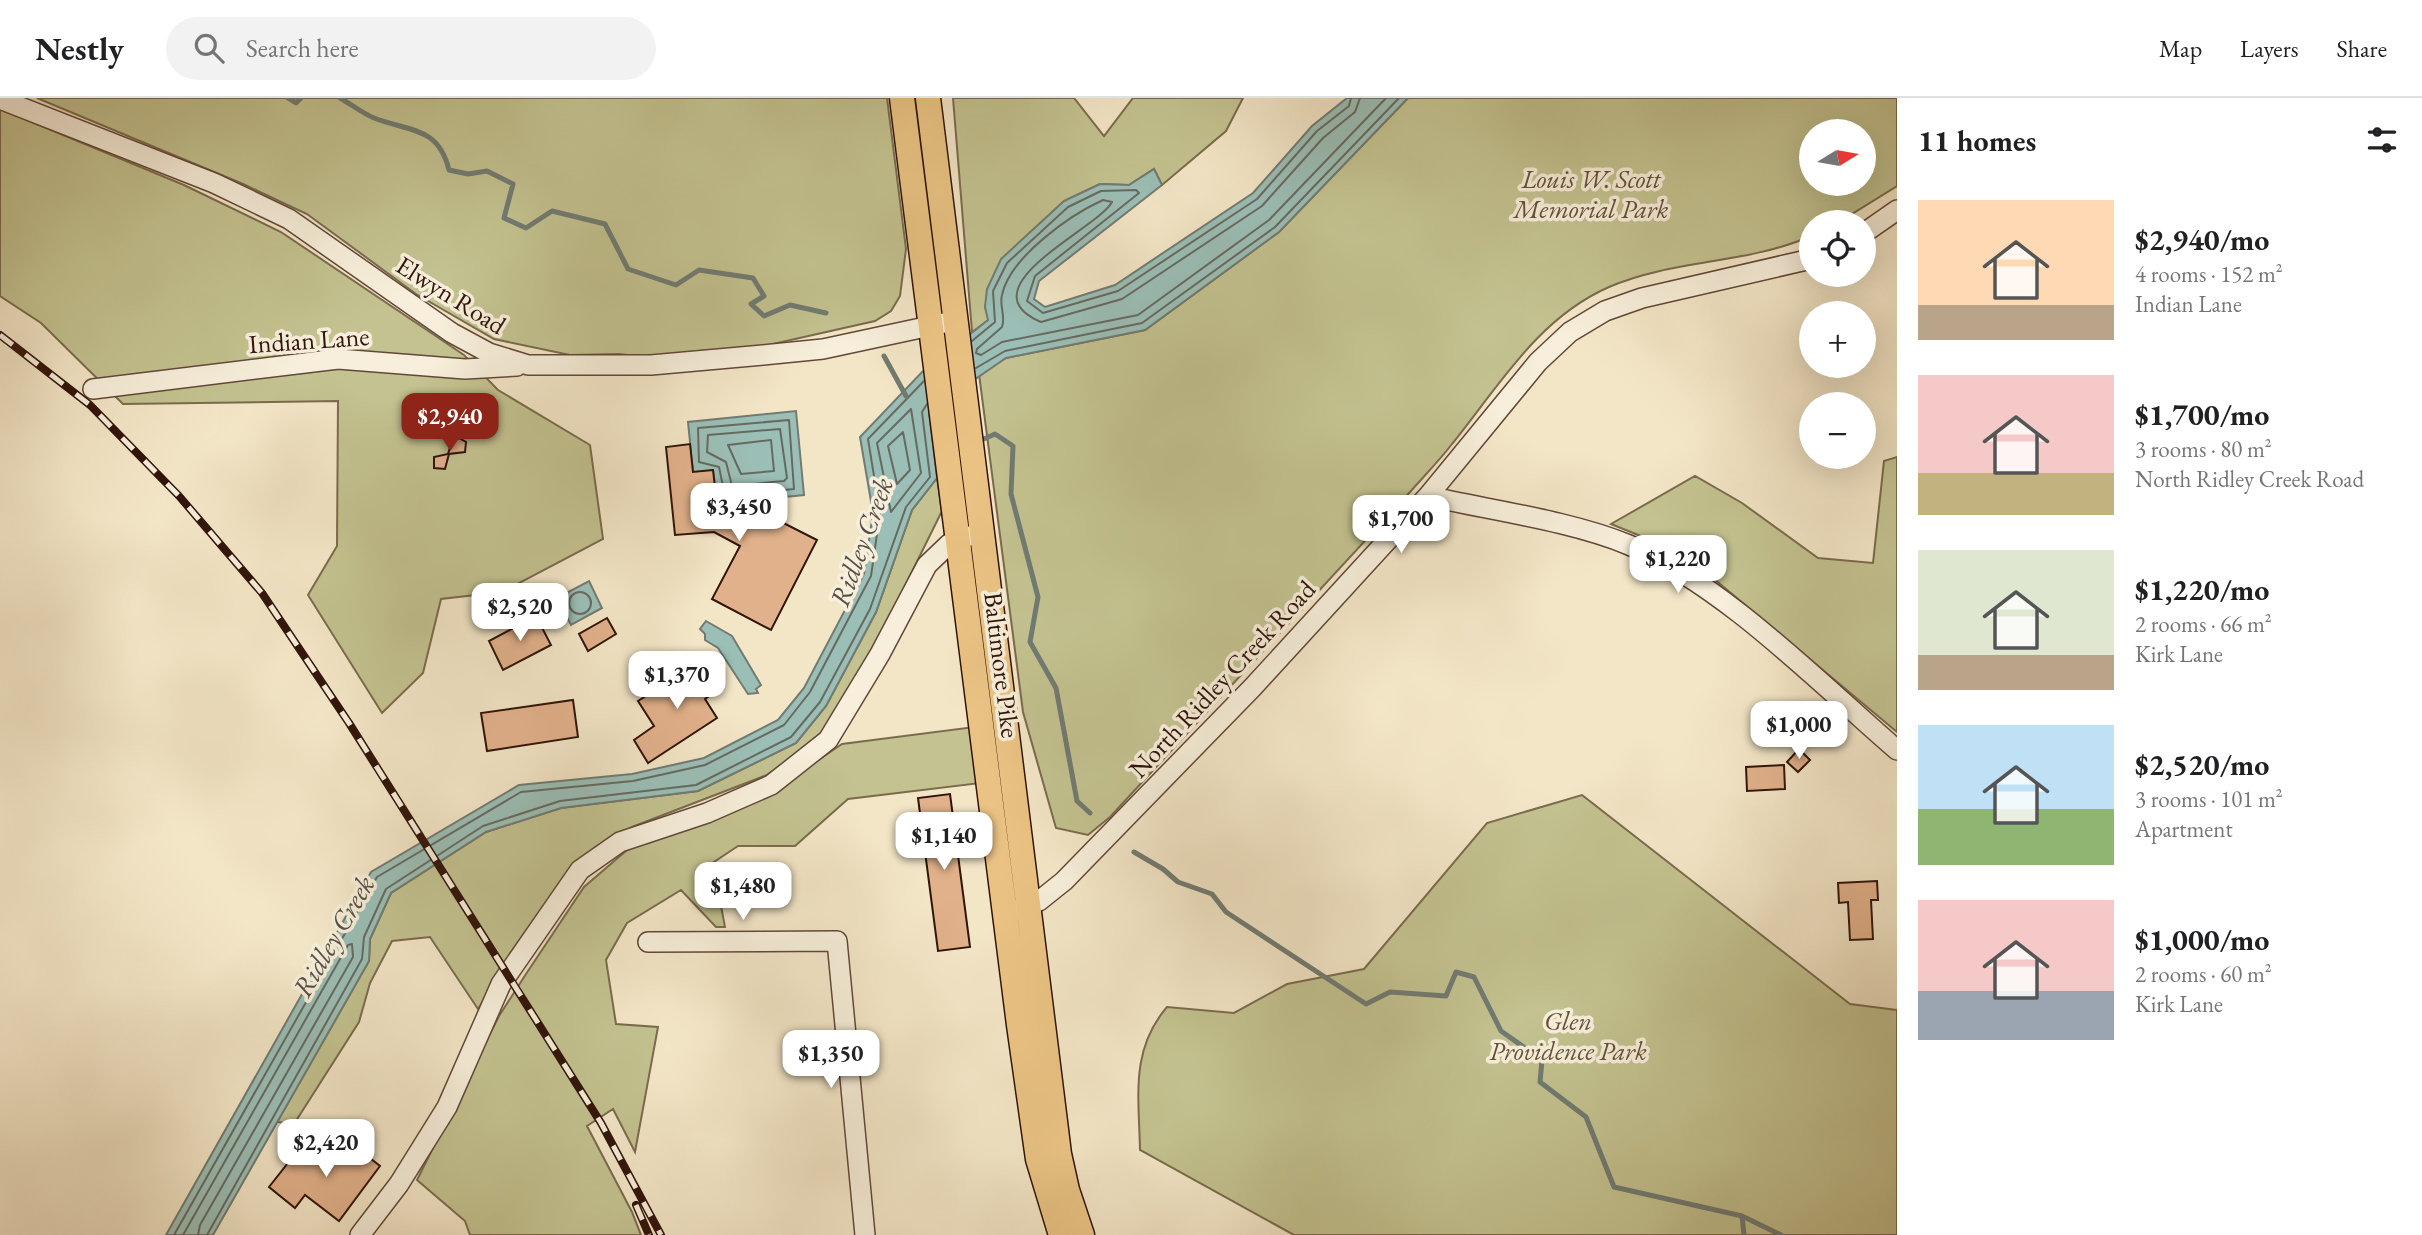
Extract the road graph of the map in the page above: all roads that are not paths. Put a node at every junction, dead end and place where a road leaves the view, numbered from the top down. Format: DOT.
graph roads {
  1 [pos="902,98"];
  2 [pos="928,98"];
  3 [pos="0,99"];
  4 [pos="1897,210"];
  5 [pos="1876,225"];
  6 [pos="1799,262"];
  7 [pos="930,326"];
  8 [pos="956,330"];
  9 [pos="528,366"];
  10 [pos="93,389"];
  11 [pos="1428,496"];
  12 [pos="968,537"];
  13 [pos="1897,750"];
  14 [pos="1015,911"];
  15 [pos="648,942"];
  16 [pos="360,1235"];
  17 [pos="865,1235"];
  18 [pos="1061,1235"];
  19 [pos="1082,1235"];
  1 -- 7 [label="main road, Baltimore Pike"];
  2 -- 8 [label="main road, Baltimore Pike"];
  3 -- 9 [label="street, Elwyn Road"];
  4 -- 5 [label="street"];
  6 -- 11 [label="street, North Ridley Creek Road"];
  7 -- 8 [label="street, Elwyn Road"];
  7 -- 9 [label="street, Elwyn Road"];
  7 -- 12 [label="main road, Baltimore Pike"];
  8 -- 12 [label="main road, Baltimore Pike"];
  9 -- 10 [label="street, Indian Lane"];
  11 -- 13 [label="street"];
  11 -- 14 [label="street, North Ridley Creek Road"];
  12 -- 14 [label="main road, Baltimore Pike"];
  12 -- 16 [label="street"];
  14 -- 18 [label="main road, Baltimore Pike"];
  14 -- 19 [label="main road, Baltimore Pike"];
  15 -- 17 [label="street"];
}
